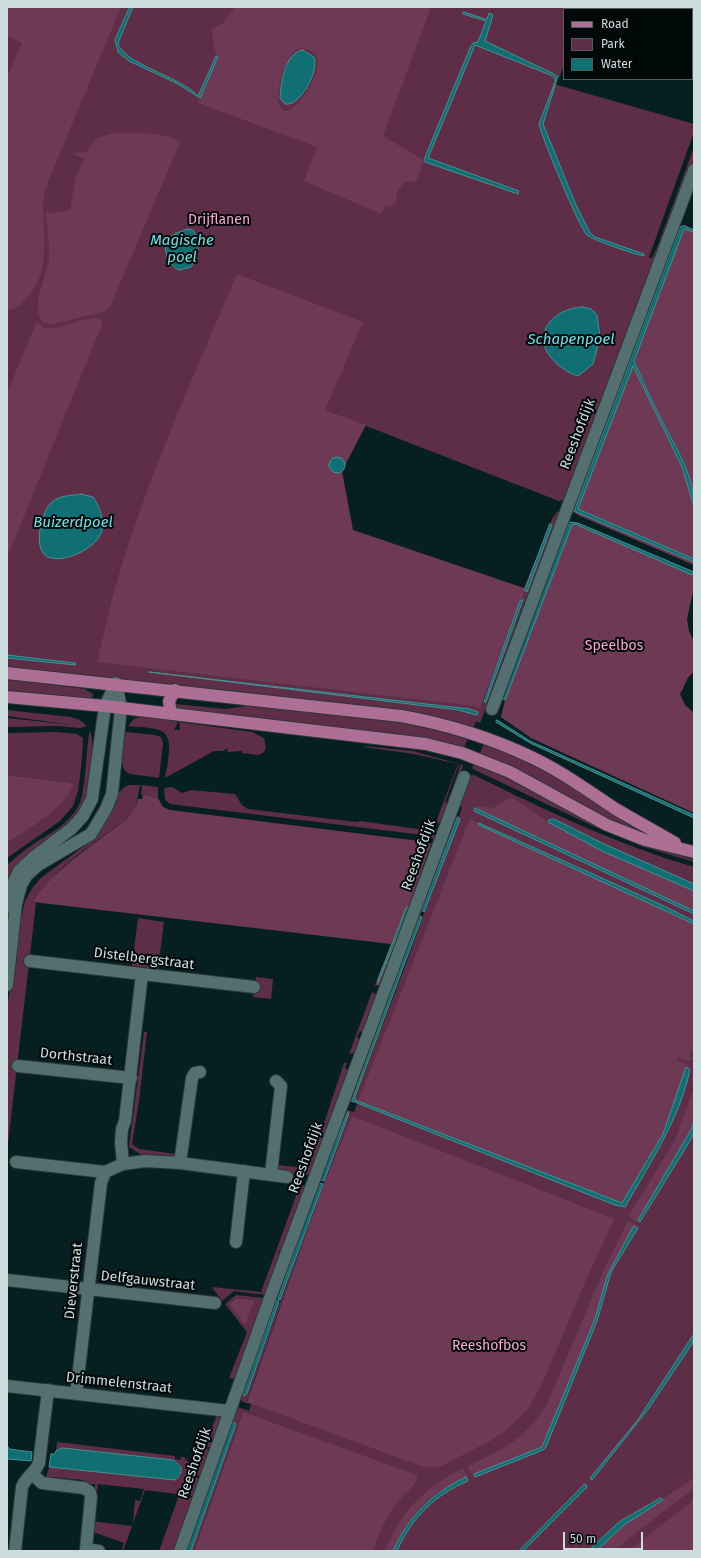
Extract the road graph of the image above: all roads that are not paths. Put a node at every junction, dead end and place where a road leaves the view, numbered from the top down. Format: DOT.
graph roads {
  1 [pos="694,170"];
  2 [pos="7,673"];
  3 [pos="116,683"];
  4 [pos="175,690"];
  5 [pos="7,697"];
  6 [pos="105,706"];
  7 [pos="120,708"];
  8 [pos="492,709"];
  9 [pos="171,714"];
  10 [pos="464,777"];
  11 [pos="689,850"];
  12 [pos="7,907"];
  13 [pos="30,961"];
  14 [pos="142,974"];
  15 [pos="7,985"];
  16 [pos="254,987"];
  17 [pos="18,1066"];
  18 [pos="200,1072"];
  19 [pos="131,1078"];
  20 [pos="276,1081"];
  21 [pos="16,1162"];
  22 [pos="180,1163"];
  23 [pos="122,1164"];
  24 [pos="244,1170"];
  25 [pos="105,1172"];
  26 [pos="271,1174"];
  27 [pos="287,1177"];
  28 [pos="236,1242"];
  29 [pos="7,1280"];
  30 [pos="89,1290"];
  31 [pos="215,1304"];
  32 [pos="7,1386"];
  33 [pos="48,1390"];
  34 [pos="76,1394"];
  35 [pos="228,1411"];
  36 [pos="32,1474"];
  37 [pos="15,1551"];
  38 [pos="99,1551"];
  39 [pos="180,1551"];
  1 -- 8 [label="street, Reeshofdijk"];
  2 -- 3 [label="main road"];
  3 -- 4 [label="main road"];
  3 -- 6 [label="street"];
  3 -- 7 [label="street"];
  4 -- 9 [label="main road"];
  4 -- 11 [label="main road"];
  5 -- 6 [label="main road"];
  6 -- 7 [label="main road"];
  6 -- 12 [label="street"];
  7 -- 9 [label="main road"];
  7 -- 15 [label="street"];
  9 -- 11 [label="main road"];
  10 -- 35 [label="street, Reeshofdijk"];
  13 -- 14 [label="street, Distelbergstraat"];
  14 -- 16 [label="street, Distelbergstraat"];
  14 -- 19 [label="street, Dorthstraat"];
  17 -- 19 [label="street, Dorthstraat"];
  18 -- 22 [label="street"];
  19 -- 23 [label="street, Dorthstraat"];
  20 -- 26 [label="street"];
  21 -- 25 [label="street"];
  22 -- 23 [label="street"];
  22 -- 24 [label="street"];
  23 -- 25 [label="street"];
  24 -- 26 [label="street"];
  24 -- 28 [label="street"];
  25 -- 30 [label="street, Dieverstraat"];
  26 -- 27 [label="street"];
  29 -- 30 [label="street, Delfgauwstraat"];
  30 -- 31 [label="street, Delfgauwstraat"];
  30 -- 34 [label="street, Dieverstraat"];
  32 -- 33 [label="street, Drimmelenstraat"];
  33 -- 34 [label="street, Drimmelenstraat"];
  33 -- 36 [label="street"];
  34 -- 35 [label="street, Drimmelenstraat"];
  35 -- 39 [label="street, Reeshofdijk"];
  36 -- 37 [label="street"];
  36 -- 38 [label="street"];
}
